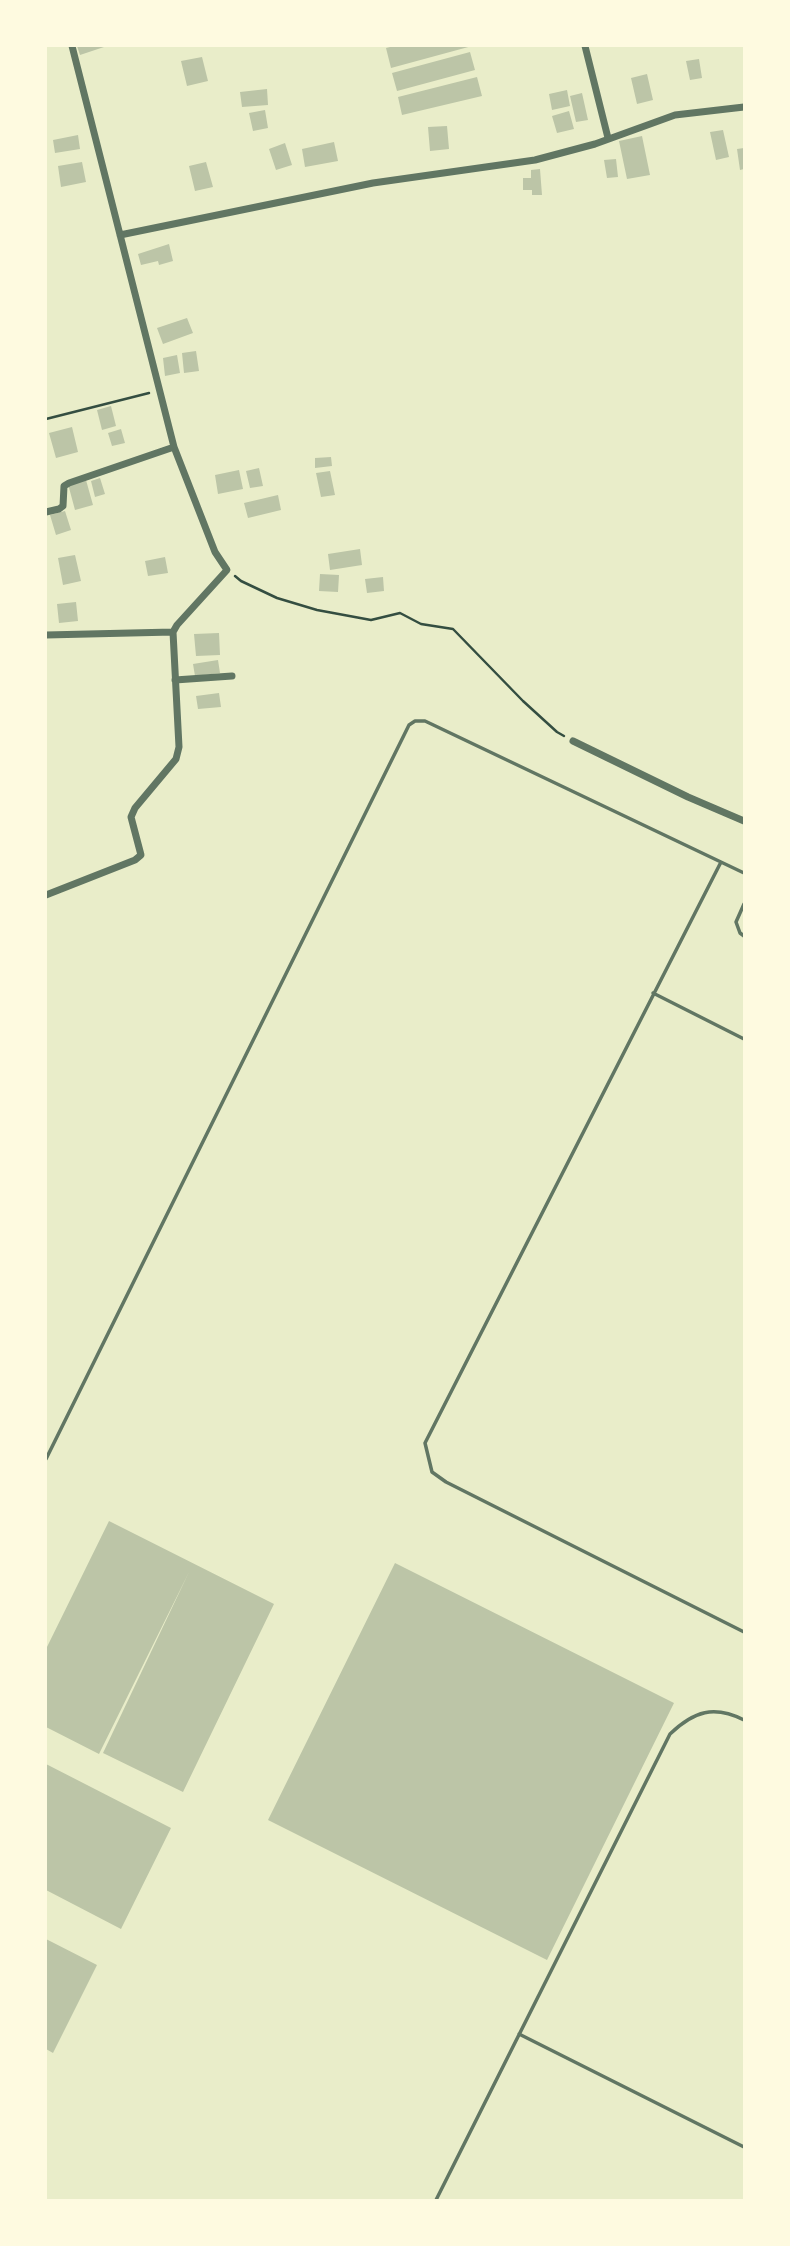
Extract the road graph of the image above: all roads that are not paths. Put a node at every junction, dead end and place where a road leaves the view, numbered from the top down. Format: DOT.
graph roads {
  1 [pos="72,46"];
  2 [pos="585,46"];
  3 [pos="744,107"];
  4 [pos="608,138"];
  5 [pos="120,235"];
  6 [pos="174,447"];
  7 [pos="46,512"];
  8 [pos="173,632"];
  9 [pos="46,635"];
  10 [pos="232,676"];
  11 [pos="175,680"];
  12 [pos="573,741"];
  13 [pos="744,821"];
  14 [pos="721,862"];
  15 [pos="744,873"];
  16 [pos="46,895"];
  17 [pos="744,904"];
  18 [pos="744,936"];
  19 [pos="653,993"];
  20 [pos="744,1039"];
  21 [pos="46,1459"];
  22 [pos="744,1632"];
  23 [pos="744,1720"];
  24 [pos="519,2034"];
  25 [pos="744,2147"];
  26 [pos="436,2200"];
  1 -- 5 [label="street"];
  2 -- 4 [label="street"];
  3 -- 4 [label="street"];
  4 -- 5 [label="street"];
  5 -- 6 [label="street"];
  6 -- 7 [label="street"];
  6 -- 8 [label="street"];
  8 -- 9 [label="street"];
  8 -- 11 [label="street"];
  10 -- 11 [label="street"];
  11 -- 16 [label="street"];
  12 -- 13 [label="street"];
  14 -- 15 [label="lane"];
  14 -- 19 [label="lane"];
  14 -- 21 [label="lane"];
  17 -- 18 [label="lane"];
  19 -- 20 [label="lane"];
  19 -- 22 [label="lane"];
  23 -- 24 [label="lane"];
  24 -- 25 [label="lane"];
  24 -- 26 [label="lane"];
}
